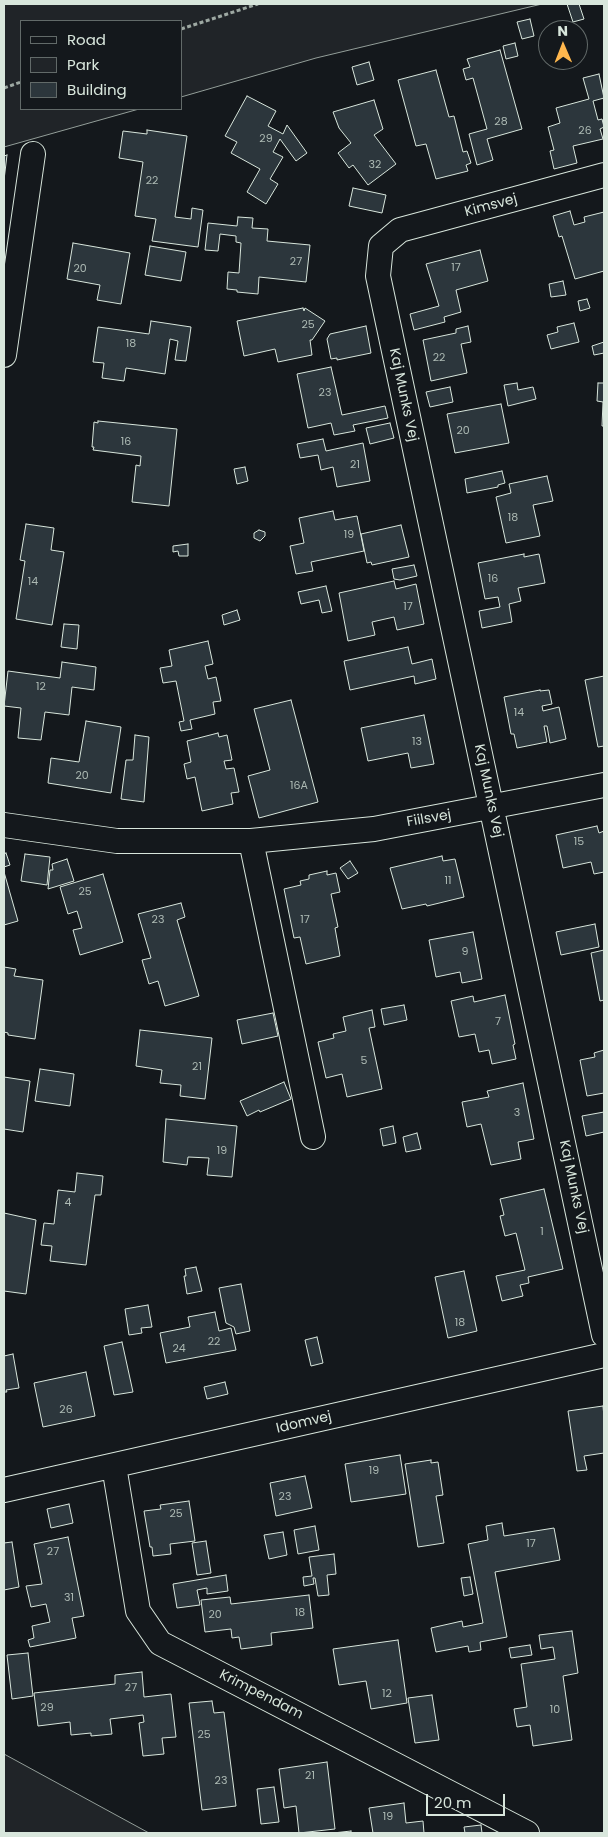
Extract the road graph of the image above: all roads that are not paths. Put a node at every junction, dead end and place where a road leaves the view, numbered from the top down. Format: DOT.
graph roads {
  1 [pos="33,154"];
  2 [pos="604,175"];
  3 [pos="381,246"];
  4 [pos="4,355"];
  5 [pos="604,785"];
  6 [pos="492,807"];
  7 [pos="4,825"];
  8 [pos="251,842"];
  9 [pos="313,1137"];
  10 [pos="604,1335"];
  11 [pos="604,1355"];
  12 [pos="114,1466"];
  13 [pos="4,1490"];
  14 [pos="528,1833"];
  1 -- 4 [label="street"];
  2 -- 3 [label="street, Kimsvej"];
  3 -- 6 [label="street, Kaj Munks Vej"];
  5 -- 6 [label="street, Fiilsvej"];
  6 -- 8 [label="street, Fiilsvej"];
  6 -- 10 [label="street, Kaj Munks Vej"];
  7 -- 8 [label="street, Fiilsvej"];
  8 -- 9 [label="street"];
  11 -- 12 [label="street, Idomvej"];
  12 -- 13 [label="street, Idomvej"];
  12 -- 14 [label="street, Krimpendam"];
}
